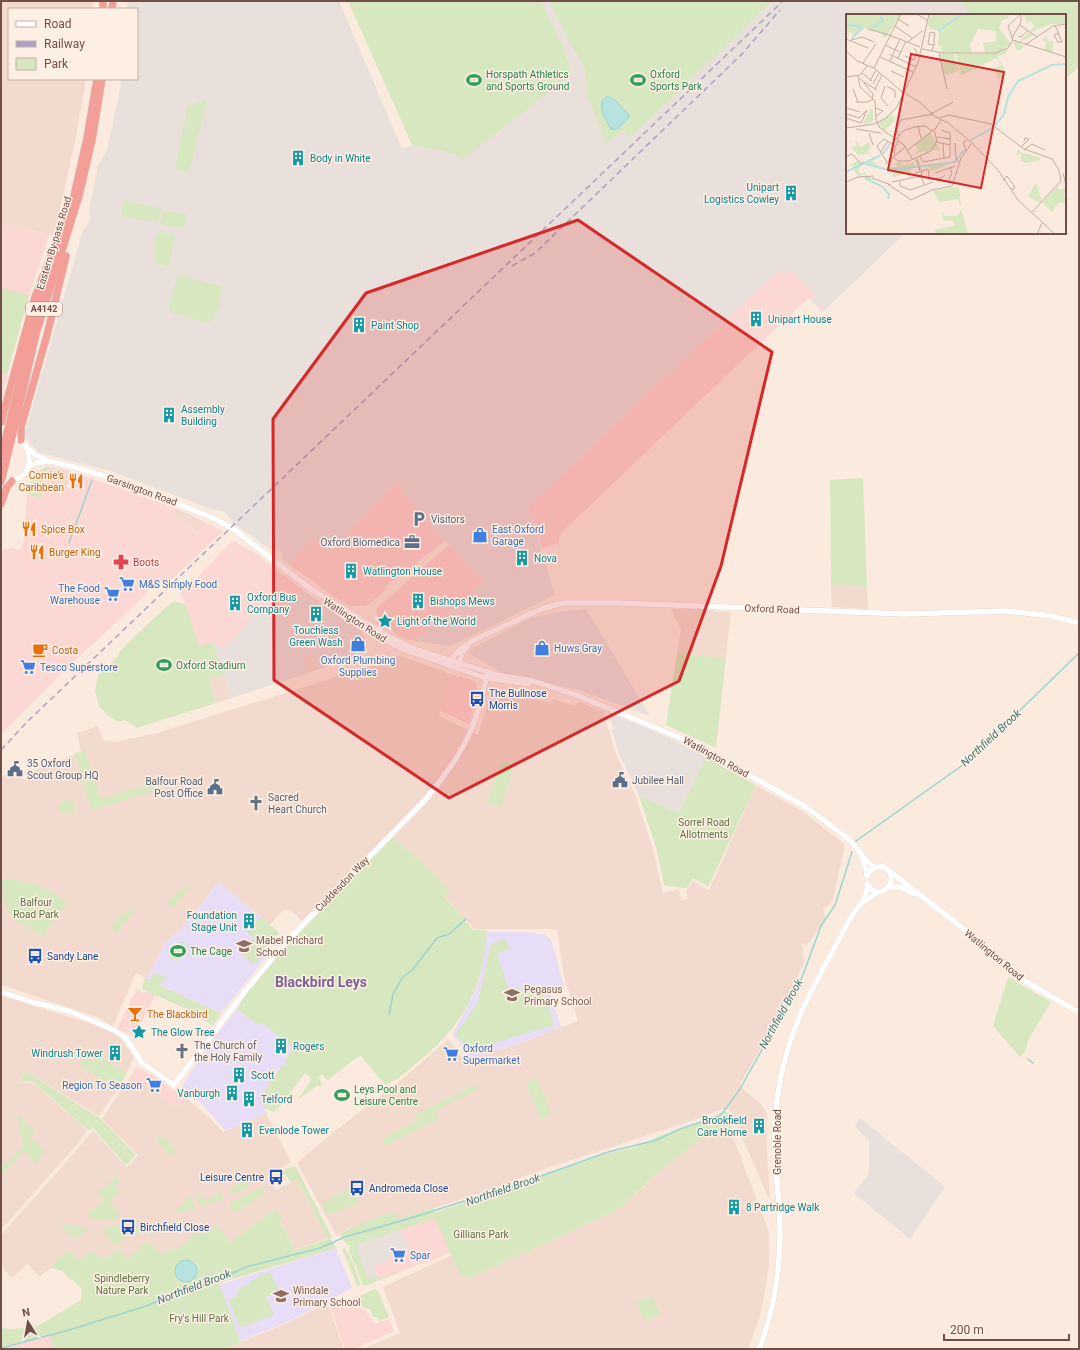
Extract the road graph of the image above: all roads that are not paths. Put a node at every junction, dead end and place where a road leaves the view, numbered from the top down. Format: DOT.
graph roads {
  1 [pos="97,80"];
  2 [pos="102,80"];
  3 [pos="80,196"];
  4 [pos="59,243"];
  5 [pos="1,422"];
  6 [pos="12,424"];
  7 [pos="1,434"];
  8 [pos="21,440"];
  9 [pos="27,448"];
  10 [pos="1,457"];
  11 [pos="49,461"];
  12 [pos="29,466"];
  13 [pos="1,481"];
  14 [pos="12,481"];
  15 [pos="1,504"];
  16 [pos="232,528"];
  17 [pos="1079,623"];
  18 [pos="472,641"];
  19 [pos="459,662"];
  20 [pos="450,663"];
  21 [pos="457,668"];
  22 [pos="487,675"];
  23 [pos="857,847"];
  24 [pos="874,867"];
  25 [pos="888,871"];
  26 [pos="867,876"];
  27 [pos="868,885"];
  28 [pos="888,887"];
  29 [pos="879,892"];
  30 [pos="861,903"];
  31 [pos="933,906"];
  32 [pos="1,992"];
  33 [pos="1079,1012"];
  34 [pos="759,1349"];
  1 -- 4 [label="highway, Eastern By-pass Road / A4142"];
  2 -- 3 [label="highway, Eastern By-pass Road / A4142"];
  3 -- 6 [label="highway, Eastern By-pass Road / A4142"];
  3 -- 8 [label="highway"];
  4 -- 5 [label="highway"];
  4 -- 6 [label="highway, Eastern By-pass Road / A4142"];
  6 -- 10 [label="highway, Eastern By-pass Road / A4142, bridge"];
  6 -- 13 [label="highway, Eastern By-pass Road / A4142, bridge"];
  7 -- 8 [label="street"];
  8 -- 9 [label="street"];
  9 -- 11 [label="street"];
  9 -- 12 [label="street"];
  11 -- 12 [label="street"];
  11 -- 16 [label="street, Garsington Road"];
  12 -- 14 [label="street"];
  13 -- 14 [label="street"];
  14 -- 15 [label="highway"];
  16 -- 20 [label="street, Watlington Road"];
  17 -- 18 [label="street, Oxford Road"];
  18 -- 19 [label="street"];
  18 -- 20 [label="street, Oxford Road"];
  19 -- 20 [label="street, Watlington Road"];
  19 -- 21 [label="street"];
  19 -- 22 [label="street, Watlington Road"];
  20 -- 21 [label="street, Watlington Road"];
  21 -- 22 [label="street, Watlington Road"];
  22 -- 23 [label="street, Watlington Road"];
  22 -- 32 [label="street, Cuddesdon Way"];
  23 -- 24 [label="street, Watlington Road"];
  23 -- 26 [label="street, Watlington Road"];
  24 -- 25 [label="street"];
  24 -- 26 [label="street"];
  25 -- 28 [label="street"];
  25 -- 31 [label="street, Watlington Road"];
  26 -- 27 [label="street"];
  27 -- 29 [label="street"];
  27 -- 30 [label="street, Grenoble Road"];
  28 -- 29 [label="street"];
  28 -- 31 [label="street, Watlington Road"];
  29 -- 30 [label="street, Grenoble Road"];
  30 -- 34 [label="street, Grenoble Road"];
  31 -- 33 [label="street, Watlington Road"];
}
